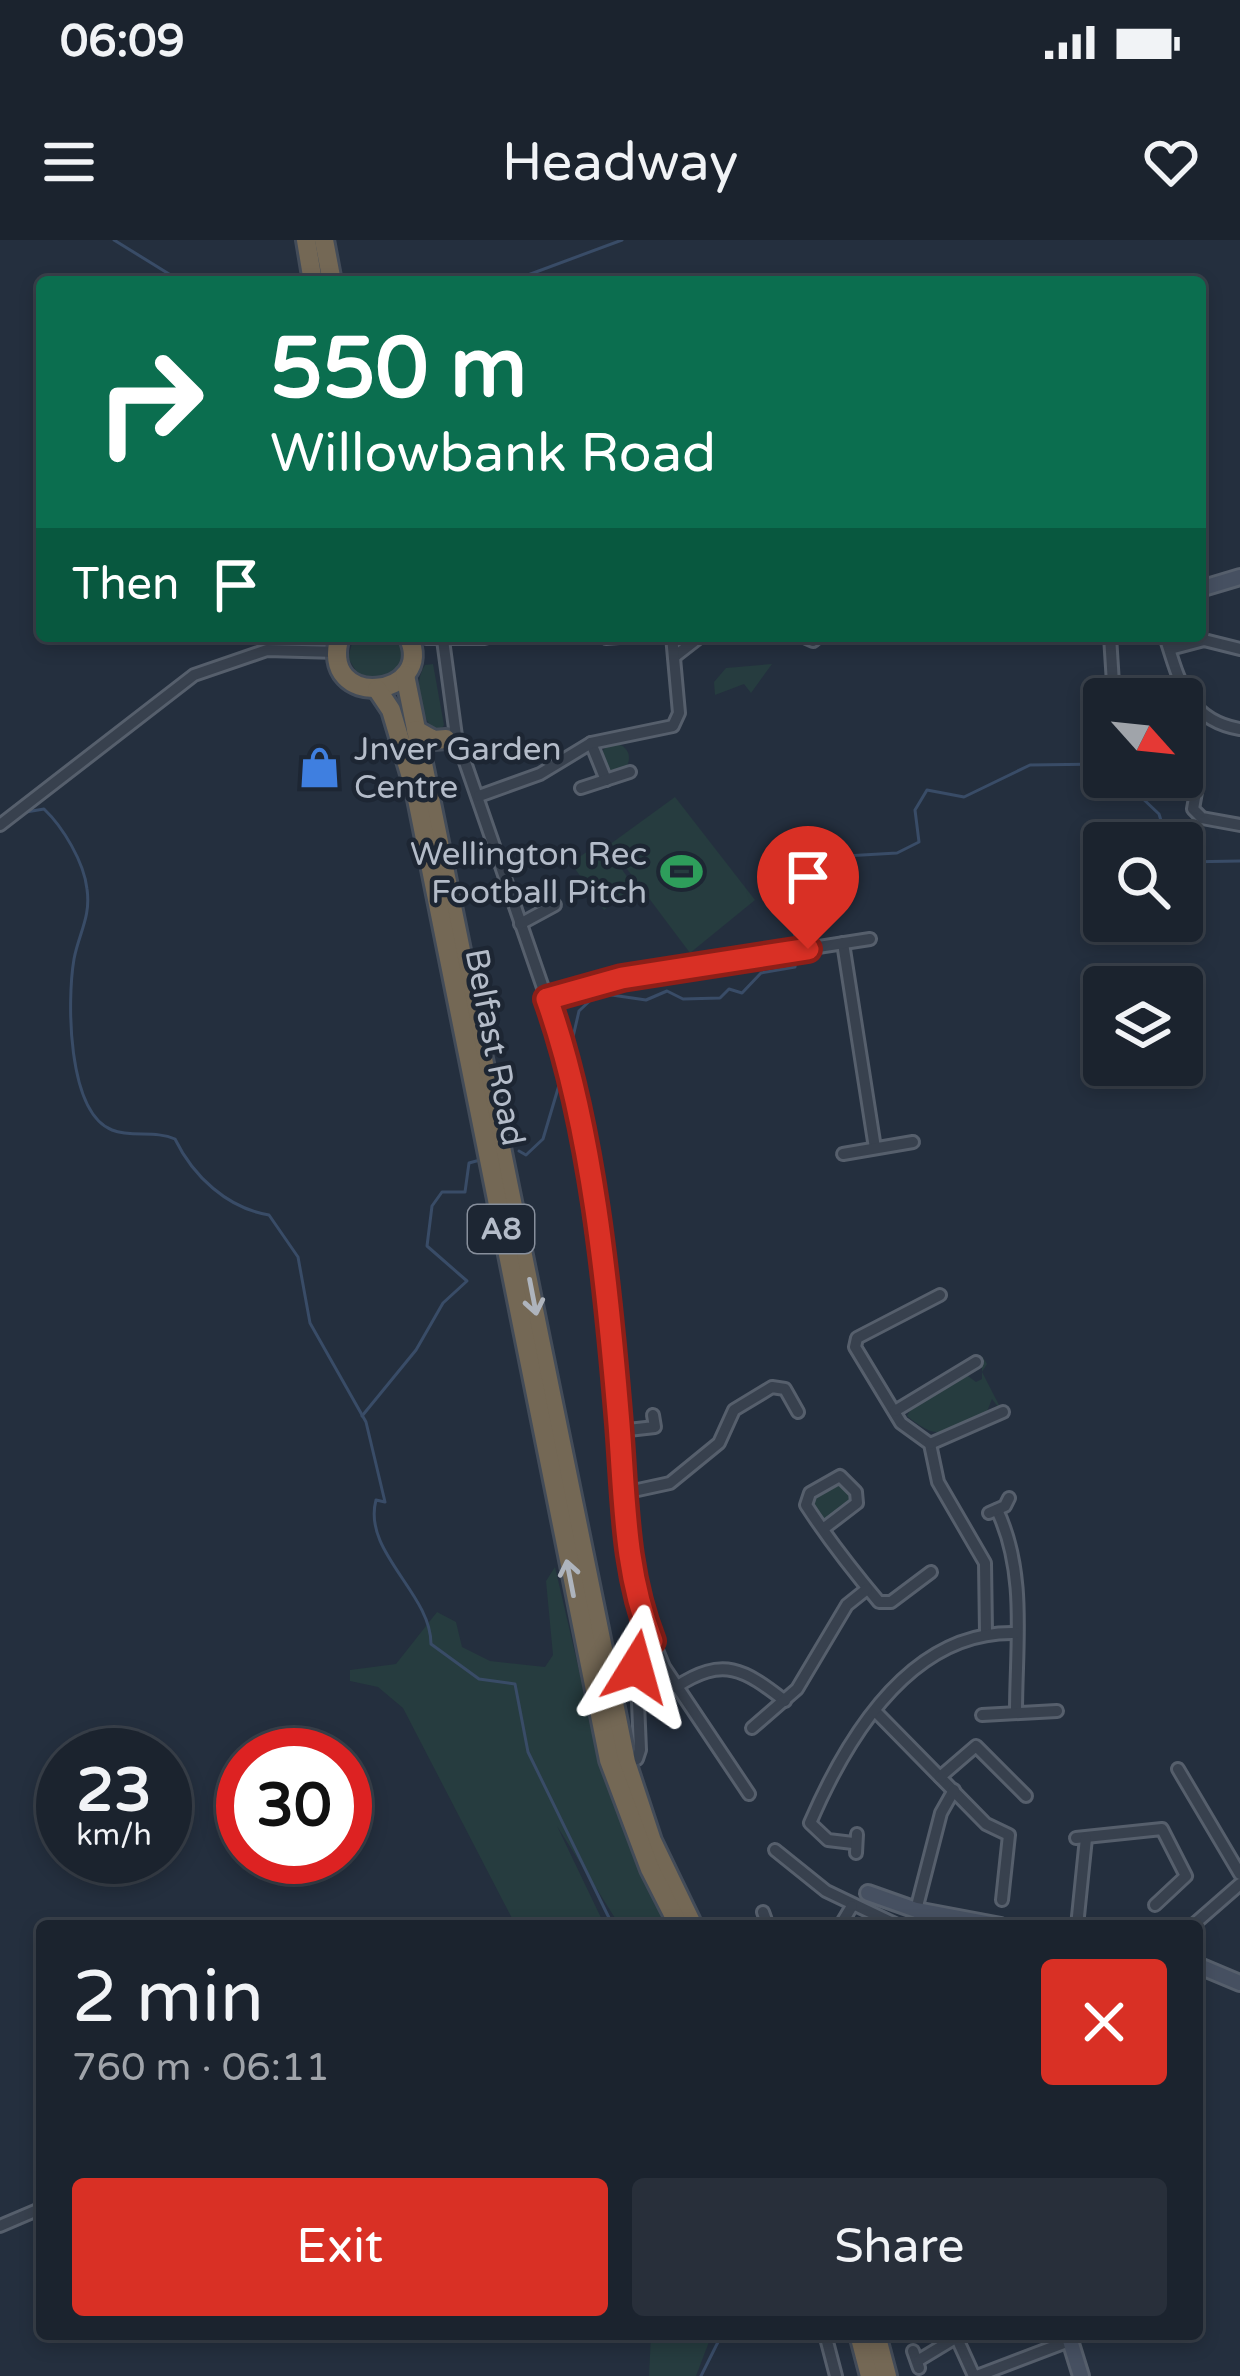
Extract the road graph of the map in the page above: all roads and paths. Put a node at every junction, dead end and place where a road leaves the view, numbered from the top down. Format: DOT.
graph roads {
  1 [pos="306,240"];
  2 [pos="324,240"];
  3 [pos="312,276"];
  4 [pos="331,276"];
  5 [pos="1240,577"];
  6 [pos="1206,587"];
  7 [pos="1206,640"];
  8 [pos="408,642"];
  9 [pos="440,642"];
  10 [pos="443,642"];
  11 [pos="673,642"];
  12 [pos="693,642"];
  13 [pos="1110,642"];
  14 [pos="1168,642"];
  15 [pos="1197,642"];
  16 [pos="338,644"];
  17 [pos="1240,649"];
  18 [pos="1170,650"];
  19 [pos="674,657"];
  20 [pos="410,665"];
  21 [pos="1113,678"];
  22 [pos="377,689"];
  23 [pos="1240,729"];
  24 [pos="416,730"];
  25 [pos="451,738"];
  26 [pos="592,742"];
  27 [pos="630,772"];
  28 [pos="606,780"];
  29 [pos="581,788"];
  30 [pos="478,796"];
  31 [pos="1195,798"];
  32 [pos="3,823"];
  33 [pos="1240,825"];
  34 [pos="555,905"];
  35 [pos="520,924"];
  36 [pos="870,939"];
  37 [pos="844,943"];
  38 [pos="547,999"];
  39 [pos="913,1142"];
  40 [pos="875,1148"];
  41 [pos="843,1154"];
  42 [pos="940,1295"];
  43 [pos="974,1367"];
  44 [pos="996,1410"];
  45 [pos="798,1412"];
  46 [pos="895,1412"];
  47 [pos="653,1415"];
  48 [pos="619,1431"];
  49 [pos="930,1444"];
  50 [pos="624,1493"];
  51 [pos="1009,1498"];
  52 [pos="823,1529"];
  53 [pos="926,1571"];
  54 [pos="868,1589"];
  55 [pos="986,1632"];
  56 [pos="1016,1633"];
  57 [pos="652,1641"];
  58 [pos="676,1687"];
  59 [pos="785,1701"];
  60 [pos="875,1711"];
  61 [pos="1057,1711"];
  62 [pos="1016,1712"];
  63 [pos="982,1715"];
  64 [pos="758,1728"];
  65 [pos="620,1768"];
  66 [pos="1178,1769"];
  67 [pos="940,1777"];
  68 [pos="954,1790"];
  69 [pos="749,1794"];
  70 [pos="1026,1796"];
  71 [pos="855,1844"];
  72 [pos="777,1856"];
  73 [pos="1240,1874"];
  74 [pos="1240,1884"];
  75 [pos="868,1893"];
  76 [pos="1000,1893"];
  77 [pos="1158,1898"];
  78 [pos="852,1906"];
  79 [pos="916,1910"];
  80 [pos="677,1920"];
  81 [pos="690,1920"];
  82 [pos="844,1920"];
  83 [pos="886,1920"];
  84 [pos="962,1920"];
  85 [pos="1077,1920"];
  86 [pos="1199,1920"];
  87 [pos="1203,1967"];
  88 [pos="1240,1983"];
  89 [pos="36,2211"];
  90 [pos="0,2226"];
  91 [pos="827,2340"];
  92 [pos="860,2340"];
  93 [pos="878,2340"];
  94 [pos="950,2340"];
  95 [pos="958,2340"];
  96 [pos="1063,2340"];
  97 [pos="1069,2340"];
  98 [pos="917,2360"];
  99 [pos="836,2376"];
  100 [pos="869,2376"];
  101 [pos="887,2376"];
  102 [pos="976,2376"];
  103 [pos="1081,2376"];
  1 -- 3 [label="highway"];
  2 -- 4 [label="highway"];
  5 -- 6 [label="street"];
  7 -- 17 [label="street"];
  8 -- 20 [label="highway, A8"];
  9 -- 20 [label="street"];
  10 -- 25 [label="street"];
  11 -- 19 [label="street"];
  12 -- 19 [label="street"];
  13 -- 21 [label="street"];
  14 -- 18 [label="street"];
  15 -- 18 [label="street"];
  16 -- 22 [label="highway, A8"];
  16 -- 32 [label="street"];
  18 -- 23 [label="street"];
  19 -- 26 [label="street"];
  20 -- 22 [label="highway"];
  20 -- 24 [label="highway, Belfast Road / A8"];
  65 -- 22 [label="highway, Belfast Road / A8, one-way"];
  24 -- 25 [label="highway"];
  24 -- 65 [label="highway, Belfast Road / A8, one-way"];
  25 -- 30 [label="street"];
  26 -- 28 [label="street"];
  26 -- 30 [label="street"];
  27 -- 28 [label="street"];
  28 -- 29 [label="street"];
  30 -- 35 [label="street"];
  31 -- 33 [label="street"];
  34 -- 35 [label="street"];
  35 -- 38 [label="street"];
  36 -- 37 [label="street"];
  37 -- 38 [label="street"];
  37 -- 40 [label="street"];
  38 -- 48 [label="street"];
  39 -- 40 [label="street"];
  40 -- 41 [label="street"];
  42 -- 46 [label="street"];
  43 -- 46 [label="street"];
  44 -- 49 [label="street"];
  45 -- 50 [label="street"];
  46 -- 49 [label="street"];
  47 -- 48 [label="street"];
  48 -- 50 [label="street"];
  49 -- 55 [label="street"];
  50 -- 57 [label="street"];
  51 -- 56 [label="street"];
  52 -- 52 [label="street"];
  52 -- 54 [label="street"];
  53 -- 54 [label="street"];
  54 -- 59 [label="street"];
  55 -- 56 [label="street"];
  55 -- 60 [label="street"];
  56 -- 62 [label="street"];
  57 -- 58 [label="street"];
  57 -- 65 [label="street"];
  58 -- 59 [label="street"];
  58 -- 69 [label="street"];
  59 -- 64 [label="street"];
  60 -- 67 [label="street"];
  60 -- 71 [label="street"];
  61 -- 62 [label="street"];
  62 -- 63 [label="street"];
  65 -- 80 [label="highway, A8"];
  65 -- 81 [label="highway, A8"];
  66 -- 73 [label="street"];
  67 -- 68 [label="street"];
  67 -- 70 [label="street"];
  68 -- 76 [label="street"];
  68 -- 79 [label="street"];
  72 -- 78 [label="street"];
  74 -- 86 [label="street"];
  75 -- 79 [label="street"];
  77 -- 85 [label="street"];
  78 -- 82 [label="street"];
  78 -- 83 [label="street"];
  79 -- 84 [label="street"];
  87 -- 88 [label="street"];
  89 -- 90 [label="street"];
  91 -- 99 [label="street"];
  92 -- 100 [label="highway"];
  93 -- 101 [label="highway"];
  94 -- 98 [label="street"];
  95 -- 102 [label="street"];
  96 -- 102 [label="street"];
  97 -- 103 [label="street"];
}
